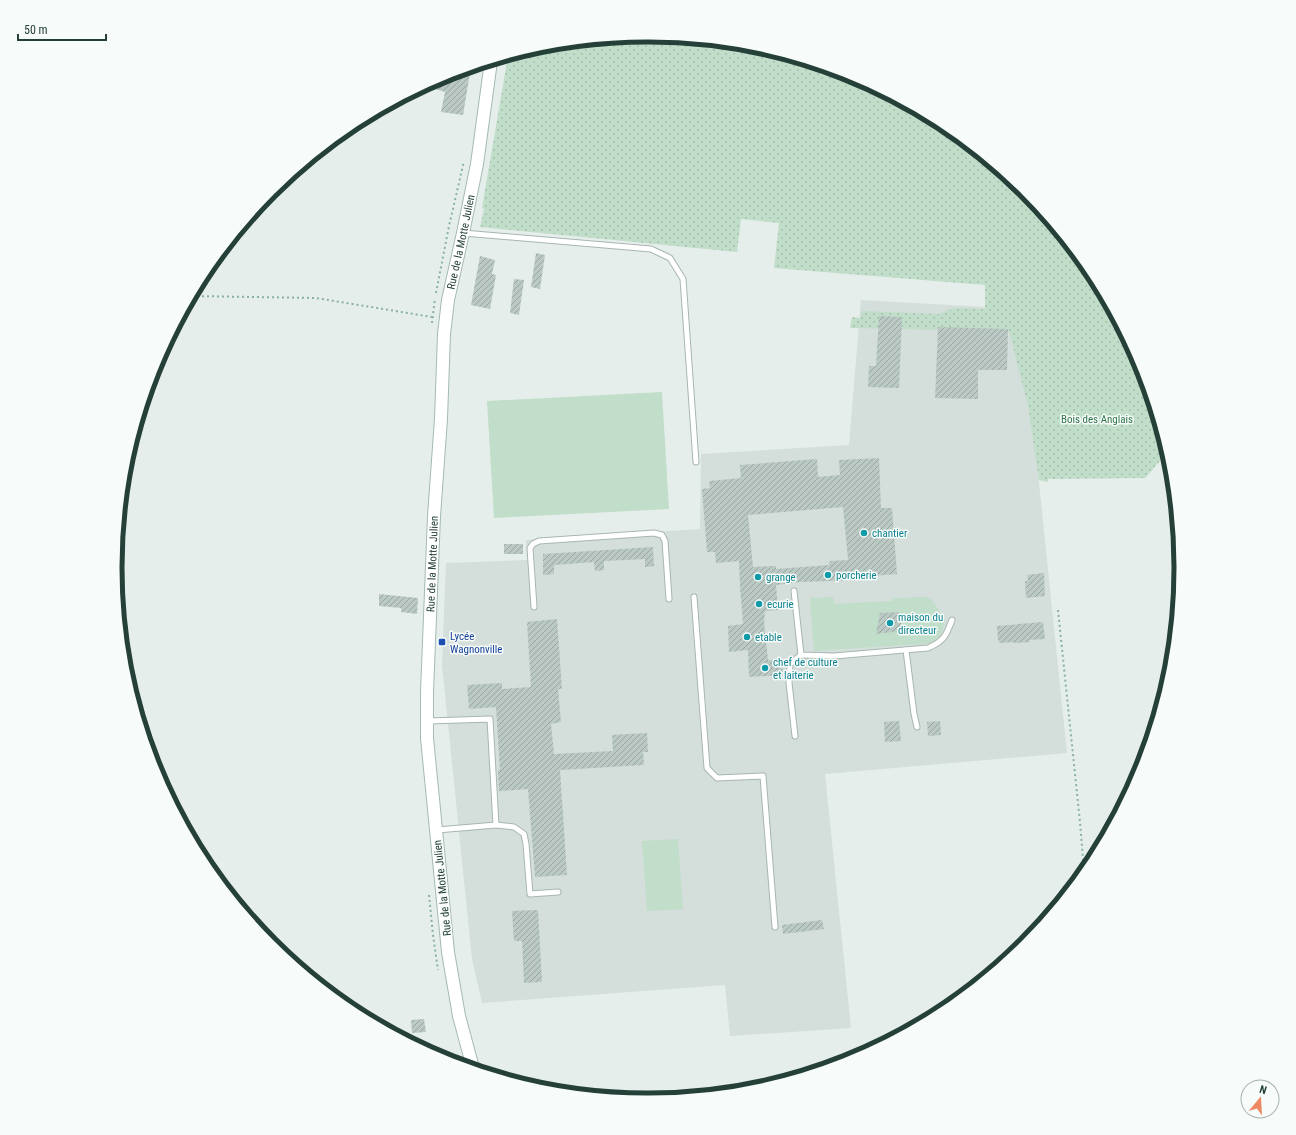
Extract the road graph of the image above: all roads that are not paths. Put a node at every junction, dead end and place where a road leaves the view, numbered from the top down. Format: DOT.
graph roads {
  1 [pos="490,67"];
  2 [pos="463,233"];
  3 [pos="696,462"];
  4 [pos="794,591"];
  5 [pos="694,597"];
  6 [pos="669,599"];
  7 [pos="534,607"];
  8 [pos="952,620"];
  9 [pos="906,650"];
  10 [pos="801,655"];
  11 [pos="427,721"];
  12 [pos="917,727"];
  13 [pos="795,736"];
  14 [pos="496,825"];
  15 [pos="436,830"];
  16 [pos="558,892"];
  17 [pos="775,927"];
  18 [pos="470,1062"];
  1 -- 2 [label="street, Rue de la Motte Julien"];
  2 -- 3 [label="lane"];
  2 -- 11 [label="street, Rue de la Motte Julien"];
  4 -- 10 [label="lane"];
  5 -- 17 [label="lane"];
  6 -- 7 [label="lane"];
  8 -- 9 [label="lane"];
  9 -- 10 [label="lane"];
  9 -- 12 [label="lane"];
  10 -- 13 [label="lane"];
  11 -- 14 [label="lane"];
  11 -- 15 [label="street, Rue de la Motte Julien"];
  14 -- 15 [label="lane"];
  14 -- 16 [label="lane"];
  15 -- 18 [label="street, Rue de la Motte Julien"];
}
